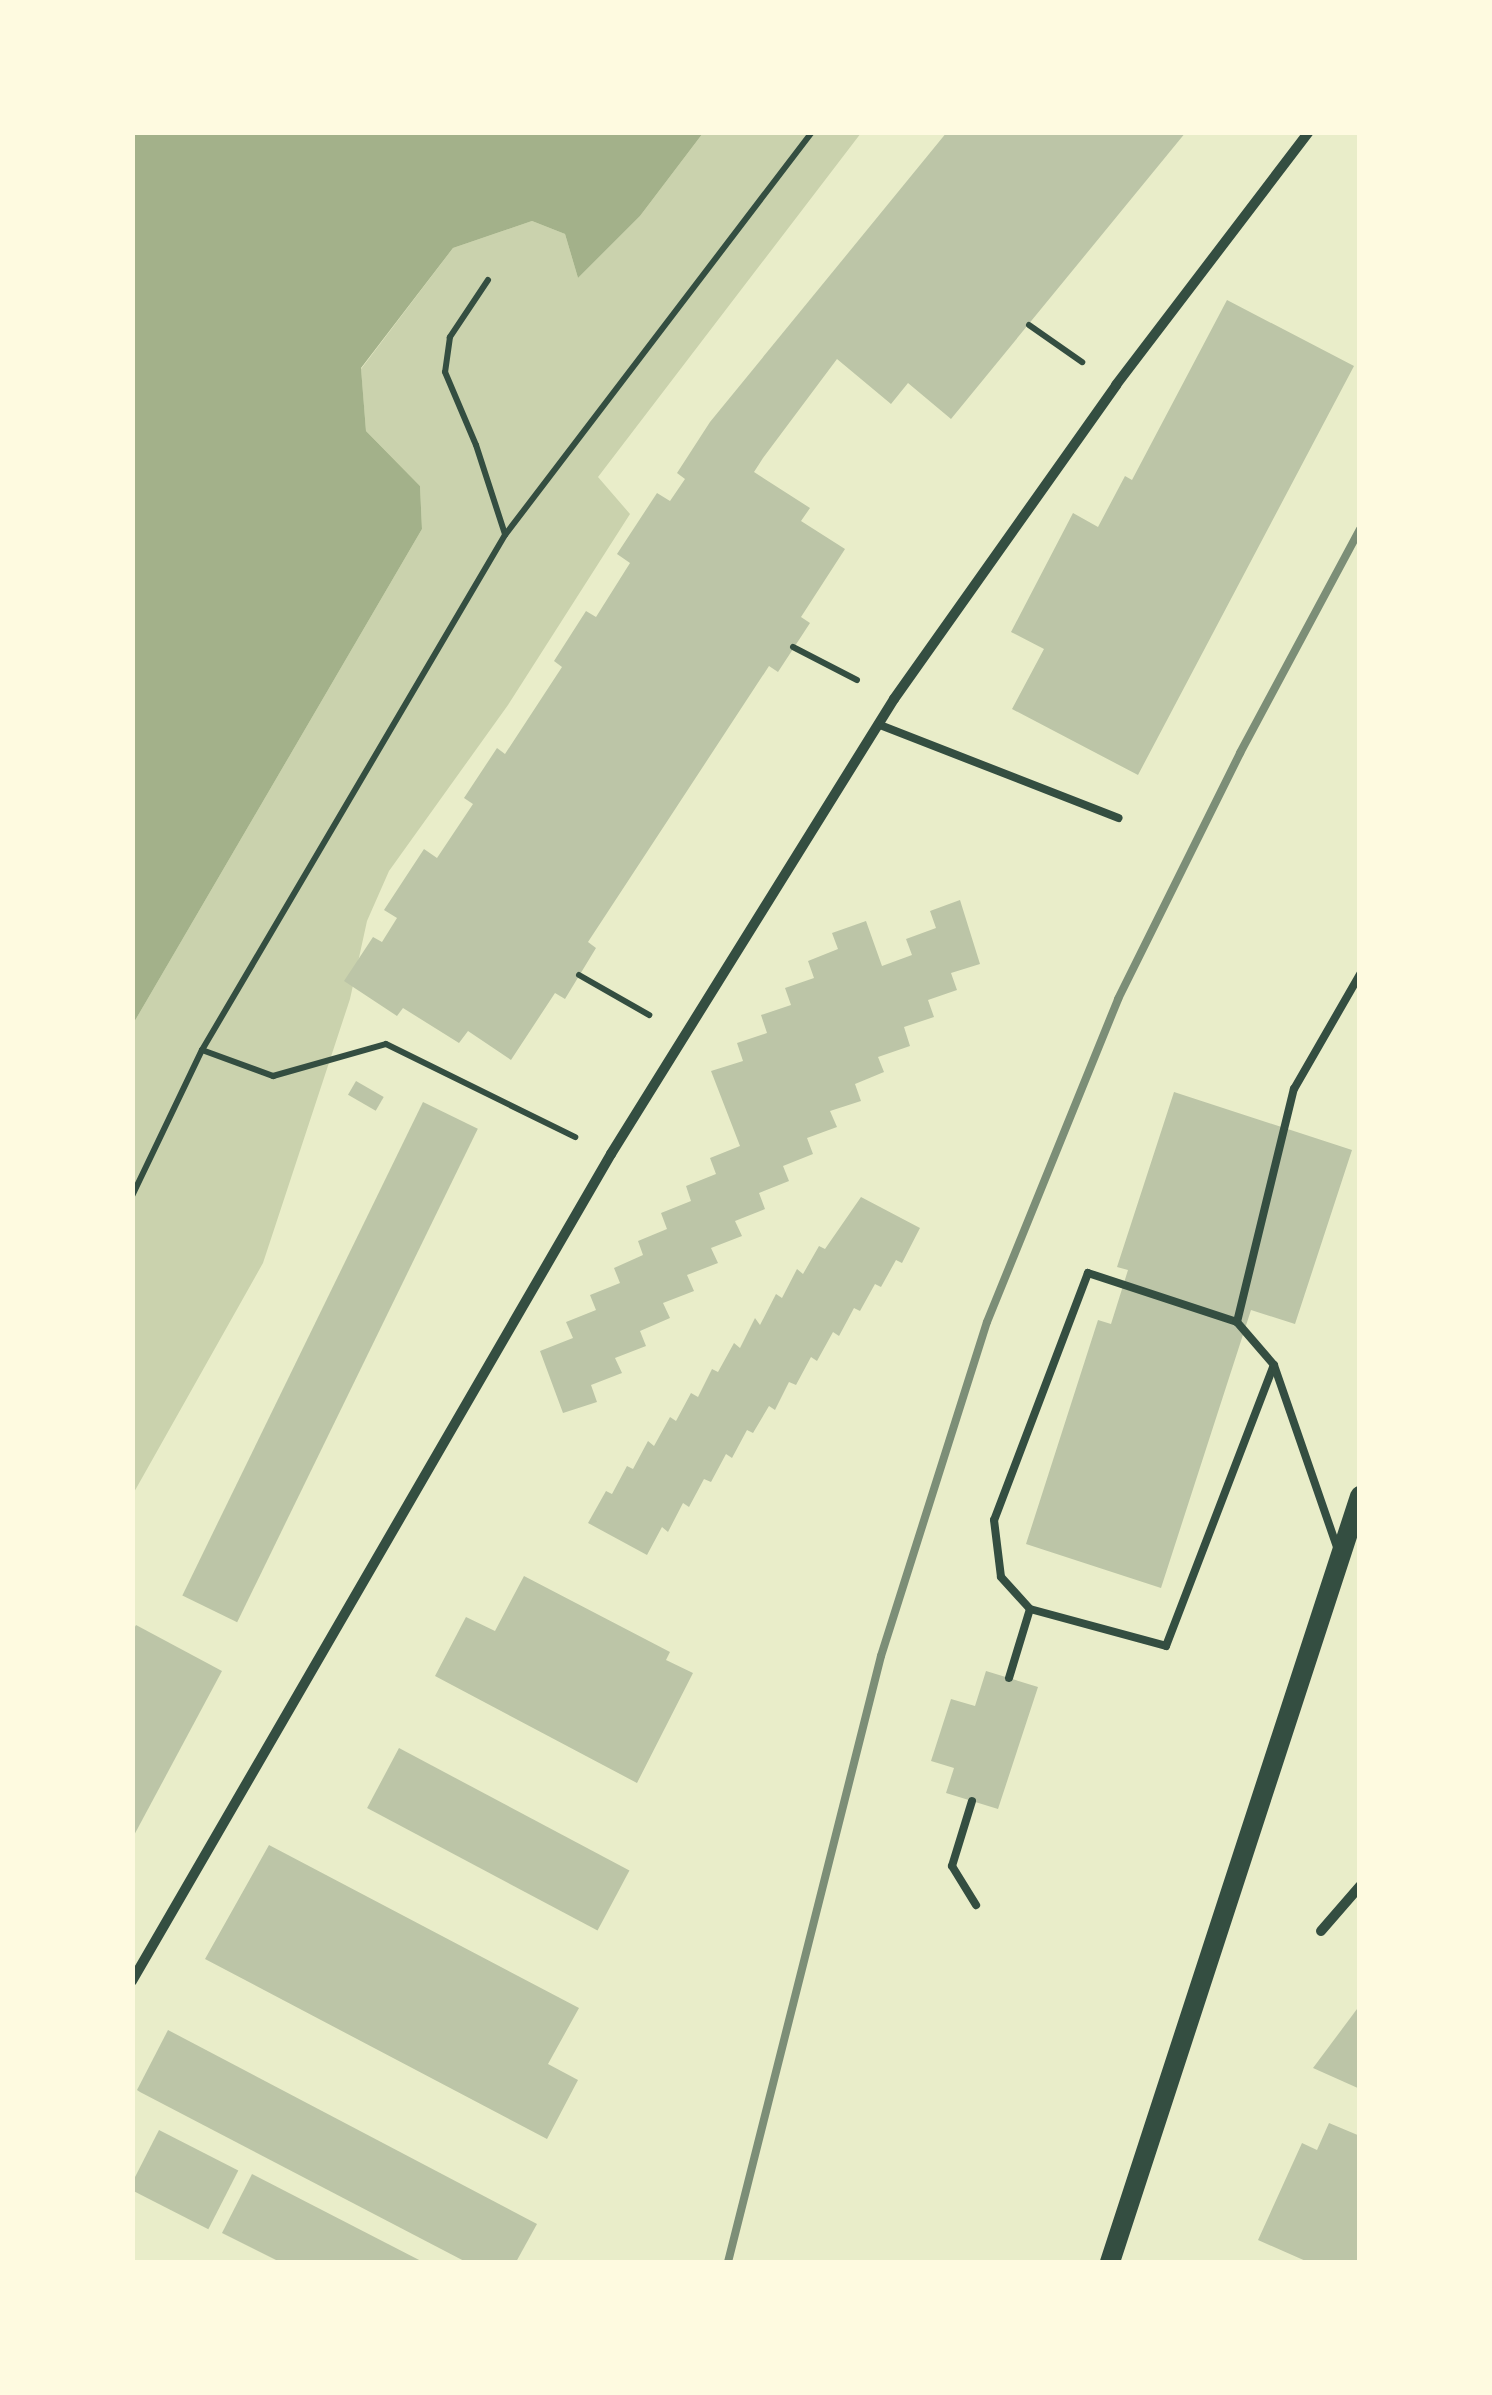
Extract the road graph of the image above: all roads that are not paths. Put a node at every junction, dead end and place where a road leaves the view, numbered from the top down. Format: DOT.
graph roads {
  1 [pos="1308,132"];
  2 [pos="880,725"];
  3 [pos="1118,818"];
  4 [pos="1360,974"];
  5 [pos="1236,1322"];
  6 [pos="1274,1365"];
  7 [pos="1360,1496"];
  8 [pos="1341,1557"];
  9 [pos="1030,1609"];
  10 [pos="1009,1678"];
  11 [pos="972,1801"];
  12 [pos="1360,1886"];
  13 [pos="976,1905"];
  14 [pos="1321,1931"];
  15 [pos="132,1981"];
  16 [pos="1110,2262"];
  1 -- 2 [label="street"];
  2 -- 3 [label="lane"];
  2 -- 15 [label="street"];
  4 -- 5 [label="lane"];
  5 -- 6 [label="lane"];
  5 -- 9 [label="lane"];
  6 -- 8 [label="lane"];
  6 -- 9 [label="lane"];
  7 -- 8 [label="main road"];
  8 -- 16 [label="main road"];
  9 -- 10 [label="lane"];
  11 -- 13 [label="lane"];
  12 -- 14 [label="street"];
}
